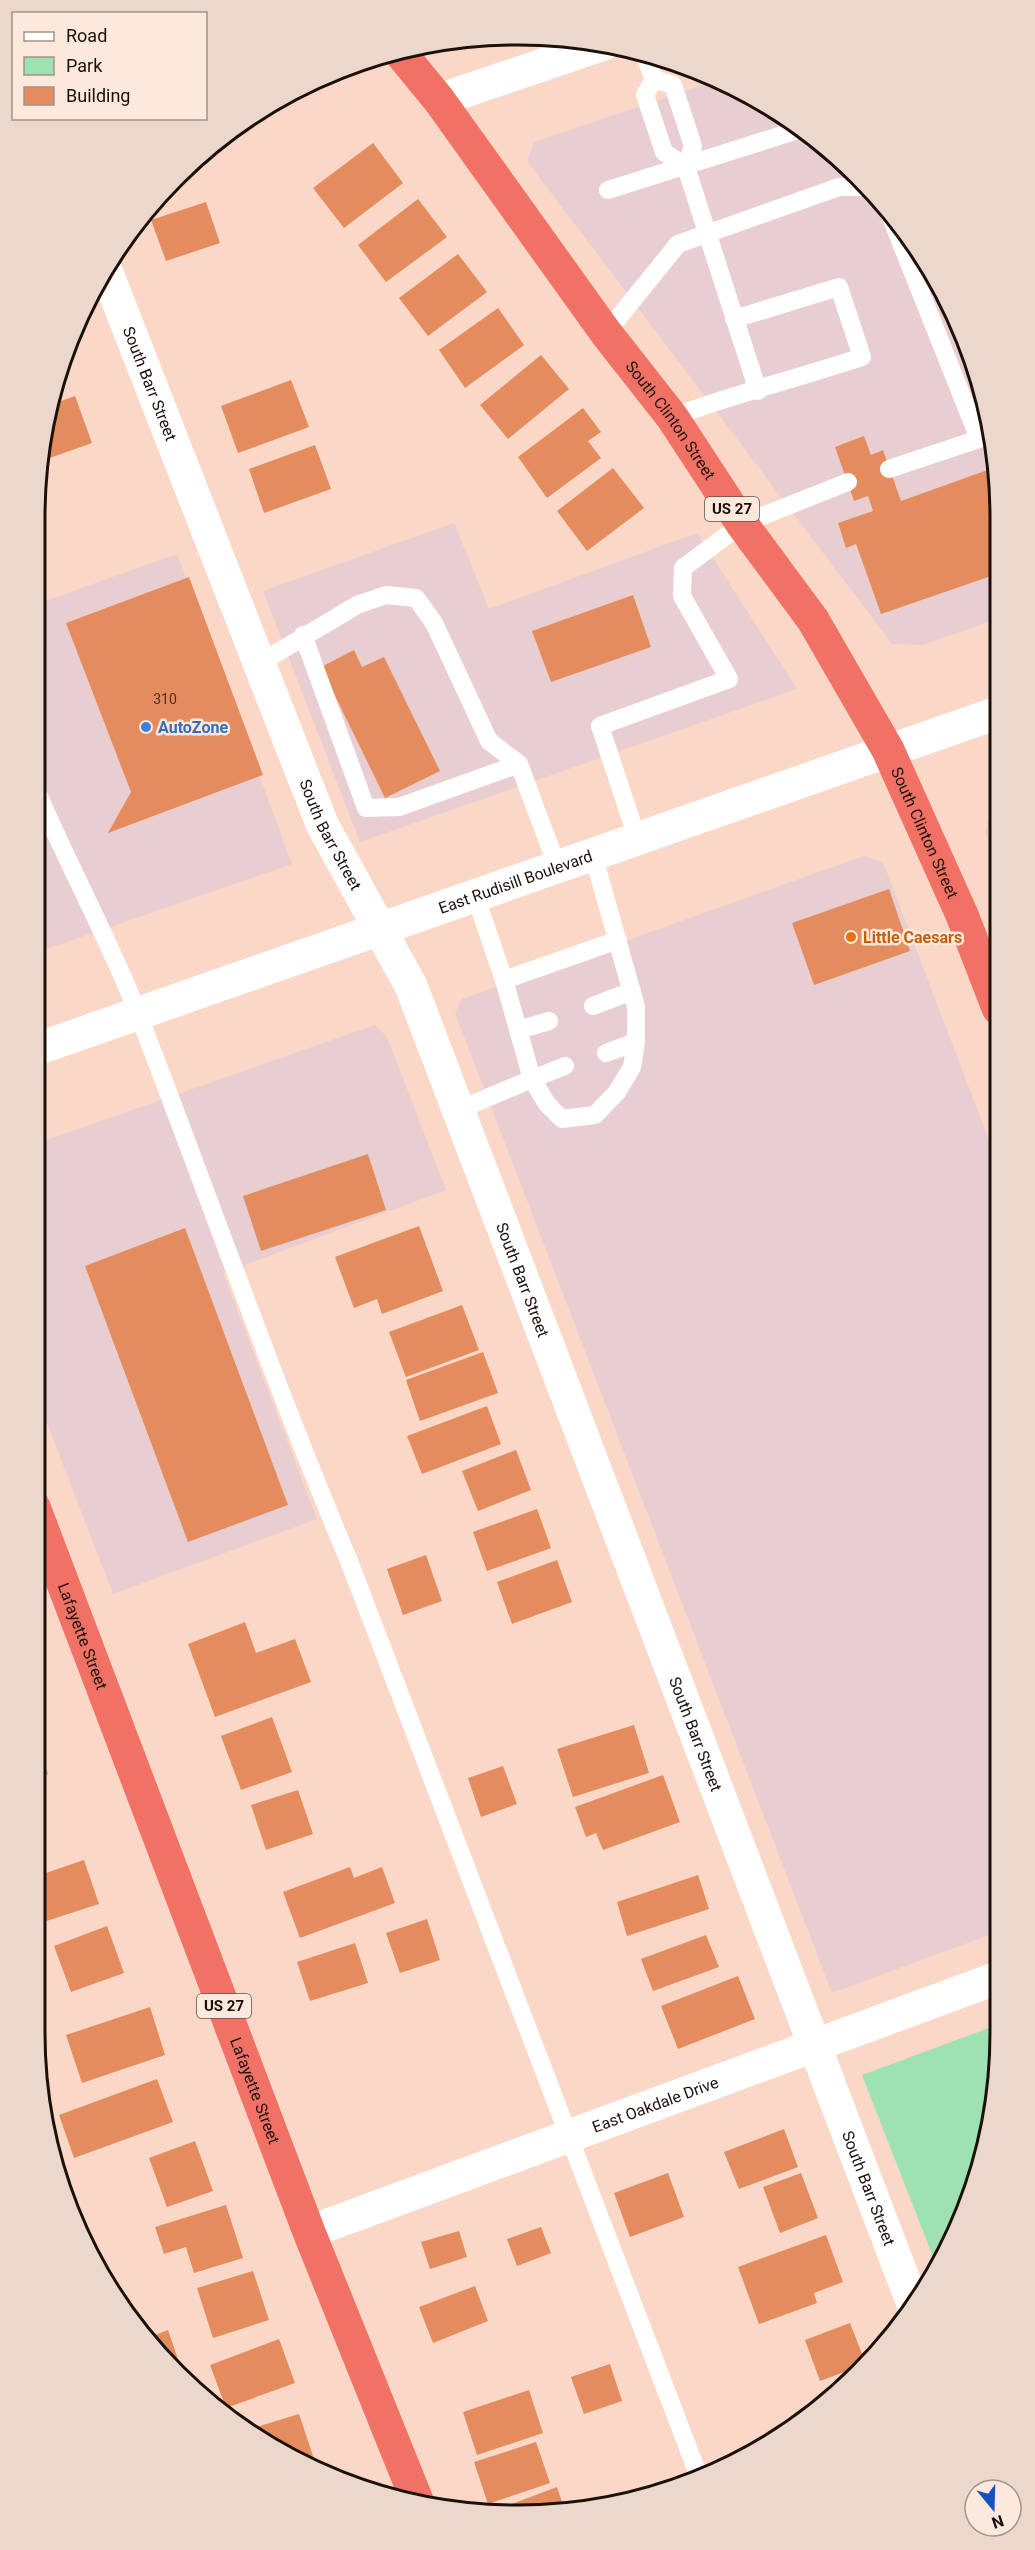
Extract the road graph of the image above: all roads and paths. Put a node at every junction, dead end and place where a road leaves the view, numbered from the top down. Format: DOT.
graph roads {
  1 [pos="586,50"];
  2 [pos="405,59"];
  3 [pos="648,63"];
  4 [pos="654,79"];
  5 [pos="439,100"];
  6 [pos="790,132"];
  7 [pos="686,167"];
  8 [pos="856,187"];
  9 [pos="608,190"];
  10 [pos="707,233"];
  11 [pos="901,242"];
  12 [pos="109,279"];
  13 [pos="734,319"];
  14 [pos="606,333"];
  15 [pos="758,391"];
  16 [pos="672,417"];
  17 [pos="889,469"];
  18 [pos="848,482"];
  19 [pos="742,524"];
  20 [pos="303,635"];
  21 [pos="260,663"];
  22 [pos="990,715"];
  23 [pos="888,750"];
  24 [pos="519,764"];
  25 [pos="45,811"];
  26 [pos="637,838"];
  27 [pos="593,854"];
  28 [pos="557,866"];
  29 [pos="475,895"];
  30 [pos="379,929"];
  31 [pos="618,940"];
  32 [pos="504,980"];
  33 [pos="990,987"];
  34 [pos="632,991"];
  35 [pos="593,1006"];
  36 [pos="138,1013"];
  37 [pos="549,1021"];
  38 [pos="518,1030"];
  39 [pos="636,1042"];
  40 [pos="45,1046"];
  41 [pos="606,1053"];
  42 [pos="565,1066"];
  43 [pos="532,1079"];
  44 [pos="458,1110"];
  45 [pos="45,1559"];
  46 [pos="990,1981"];
  47 [pos="814,2046"];
  48 [pos="569,2136"];
  49 [pos="309,2232"];
  50 [pos="910,2295"];
  51 [pos="696,2470"];
  52 [pos="414,2493"];
  1 -- 5 [label="street"];
  2 -- 5 [label="highway, South Clinton Street / US 27"];
  3 -- 4 [label="lane"];
  4 -- 7 [label="lane"];
  4 -- 7 [label="lane"];
  5 -- 14 [label="highway, South Clinton Street / US 27"];
  6 -- 7 [label="lane"];
  7 -- 9 [label="lane"];
  7 -- 10 [label="lane"];
  8 -- 10 [label="lane"];
  10 -- 13 [label="lane"];
  10 -- 14 [label="lane"];
  11 -- 17 [label="lane"];
  12 -- 21 [label="street, South Barr Street"];
  13 -- 15 [label="lane"];
  13 -- 15 [label="lane"];
  14 -- 16 [label="highway, South Clinton Street / US 27"];
  15 -- 16 [label="lane"];
  16 -- 19 [label="highway, South Clinton Street / US 27"];
  18 -- 19 [label="lane"];
  19 -- 23 [label="highway, South Clinton Street / US 27"];
  19 -- 26 [label="lane"];
  20 -- 21 [label="lane"];
  20 -- 24 [label="lane"];
  20 -- 24 [label="lane"];
  21 -- 30 [label="street, South Barr Street"];
  22 -- 23 [label="street, East Rudisill Boulevard"];
  23 -- 26 [label="street, East Rudisill Boulevard"];
  23 -- 33 [label="highway, South Clinton Street / US 27"];
  24 -- 28 [label="lane"];
  25 -- 36 [label="lane"];
  26 -- 27 [label="street, East Rudisill Boulevard"];
  27 -- 28 [label="street, East Rudisill Boulevard"];
  27 -- 31 [label="lane"];
  28 -- 29 [label="street, East Rudisill Boulevard"];
  29 -- 30 [label="street, East Rudisill Boulevard"];
  29 -- 32 [label="lane"];
  30 -- 36 [label="street, East Rudisill Boulevard"];
  30 -- 44 [label="street, South Barr Street"];
  31 -- 32 [label="lane"];
  31 -- 34 [label="lane"];
  32 -- 38 [label="lane"];
  34 -- 35 [label="lane"];
  34 -- 39 [label="lane"];
  36 -- 40 [label="street, East Rudisill Boulevard"];
  36 -- 48 [label="lane"];
  37 -- 38 [label="lane"];
  38 -- 43 [label="lane"];
  39 -- 41 [label="lane"];
  39 -- 43 [label="lane"];
  42 -- 43 [label="lane"];
  43 -- 44 [label="lane"];
  44 -- 47 [label="street, South Barr Street"];
  45 -- 49 [label="highway, Lafayette Street / US 27"];
  46 -- 47 [label="street, East Oakdale Drive"];
  47 -- 48 [label="street, East Oakdale Drive"];
  47 -- 50 [label="street, South Barr Street"];
  48 -- 49 [label="street, East Oakdale Drive"];
  48 -- 51 [label="lane"];
  49 -- 52 [label="highway, Lafayette Street / US 27"];
}
